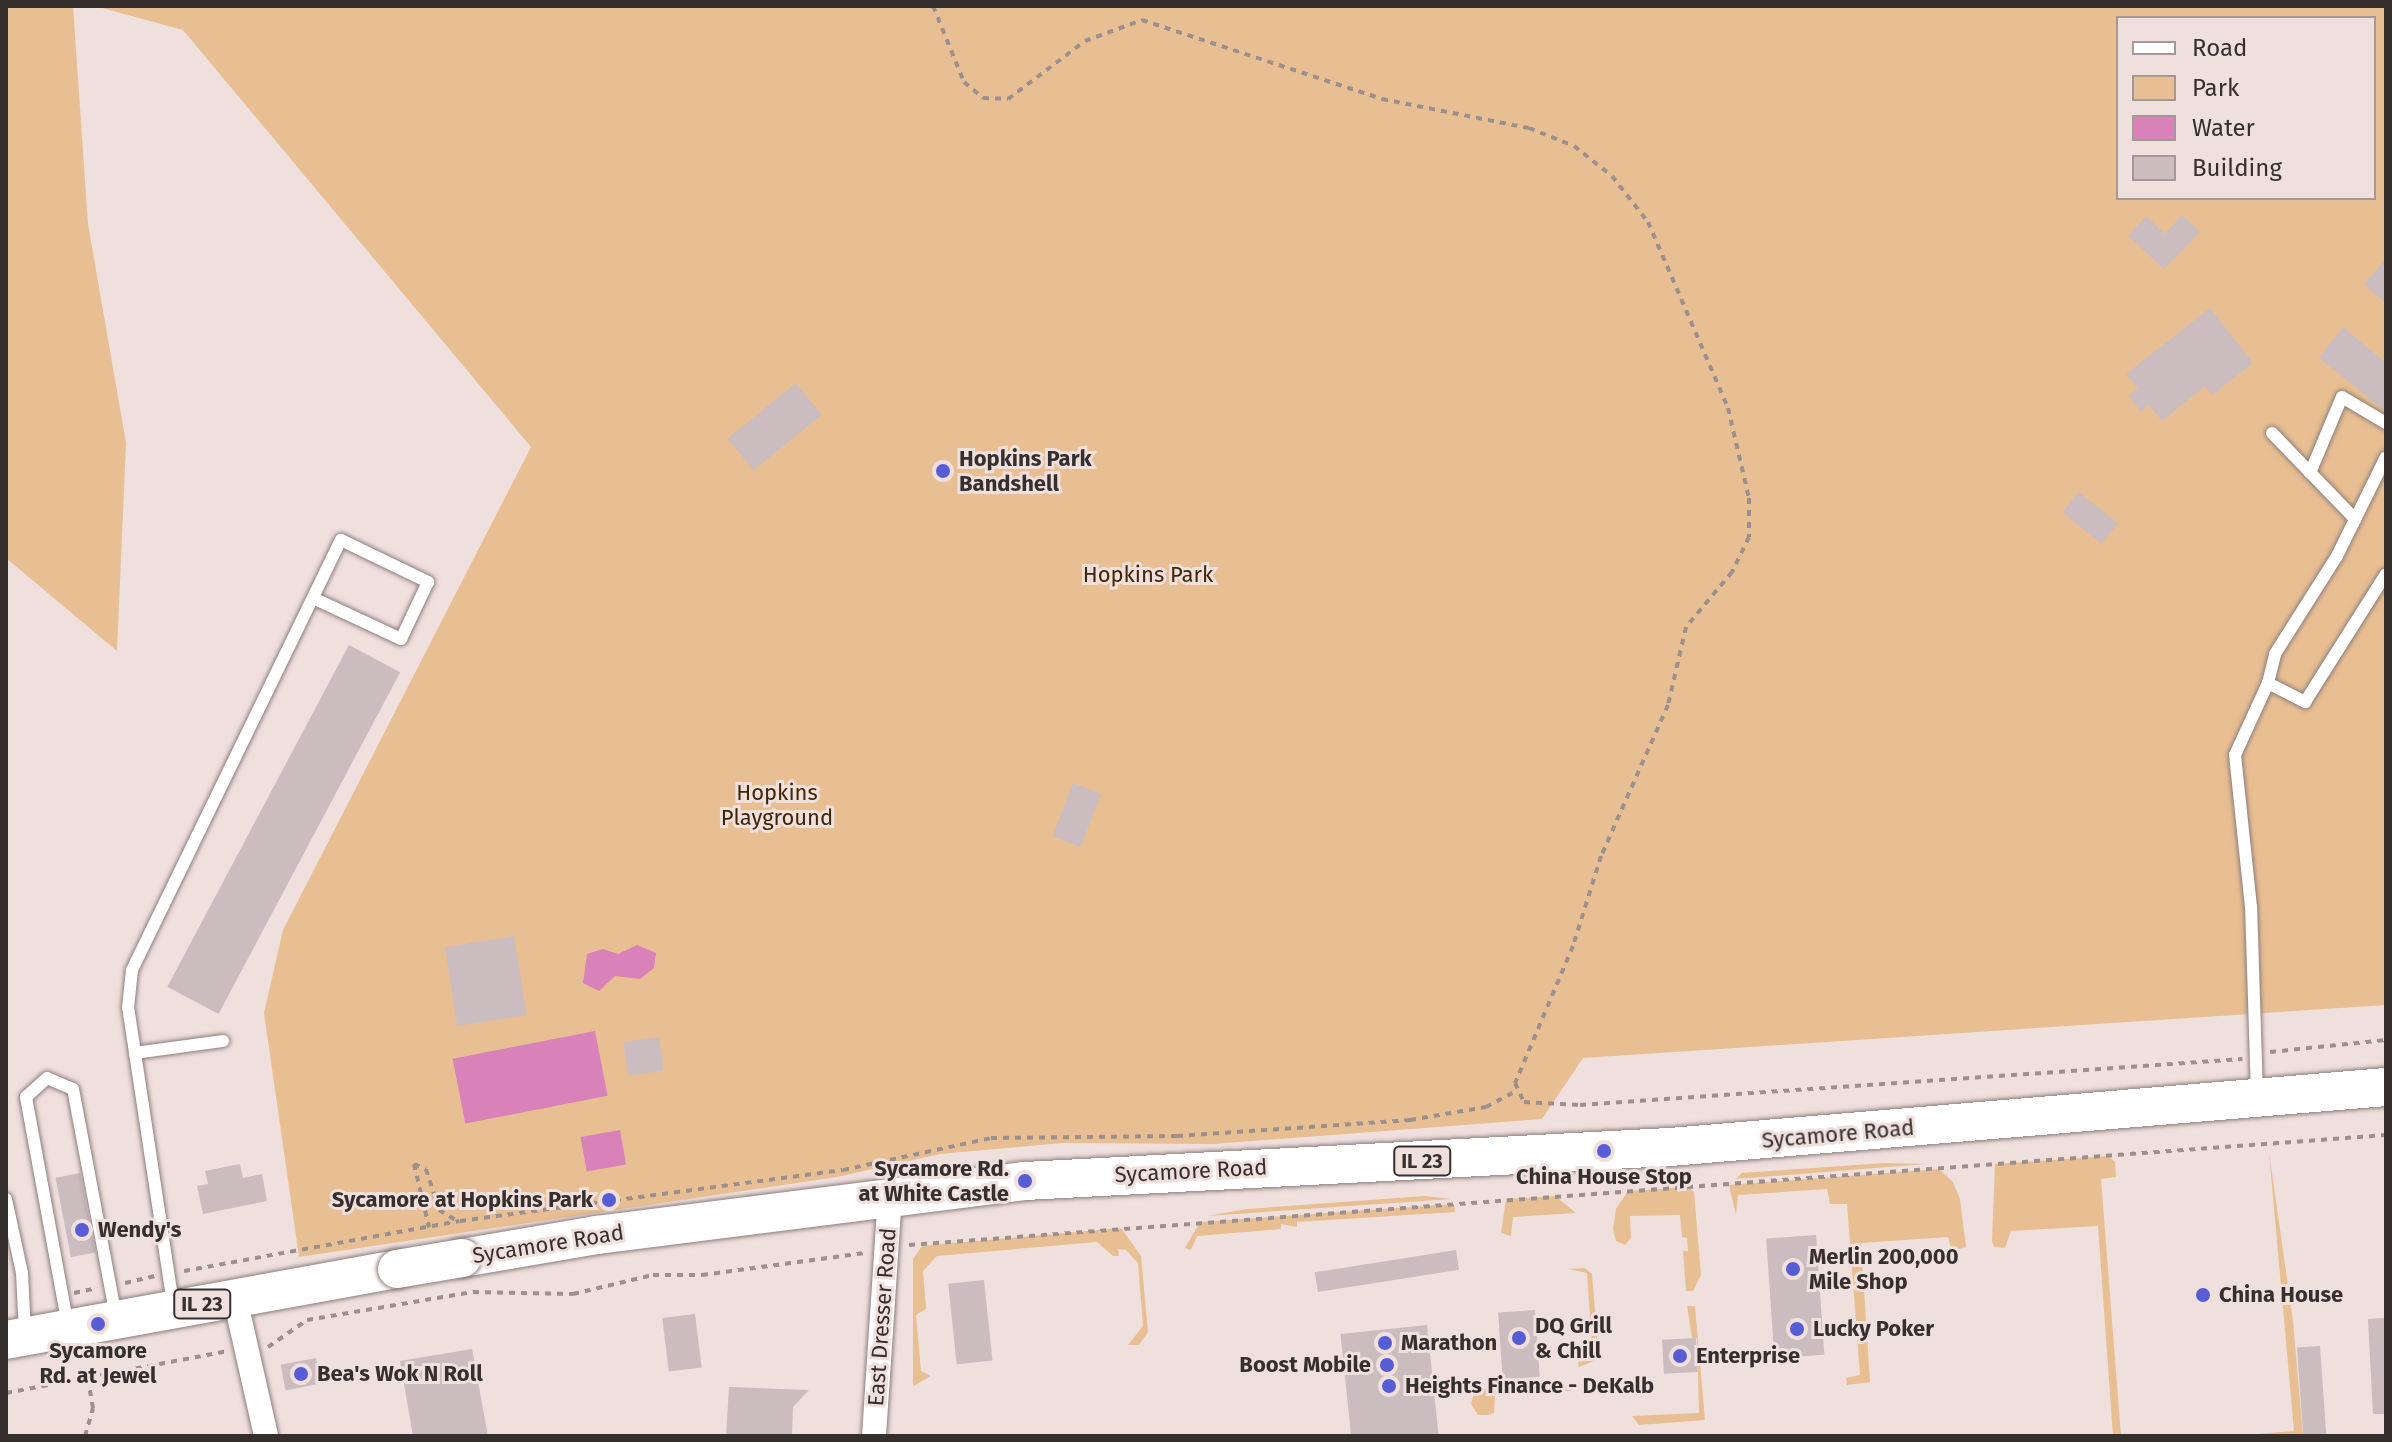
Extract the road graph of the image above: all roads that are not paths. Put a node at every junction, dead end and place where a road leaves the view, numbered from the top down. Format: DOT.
graph roads {
  1 [pos="2386,423"];
  2 [pos="2272,433"];
  3 [pos="2386,457"];
  4 [pos="2310,473"];
  5 [pos="2355,519"];
  6 [pos="2386,574"];
  7 [pos="313,598"];
  8 [pos="2268,683"];
  9 [pos="223,1041"];
  10 [pos="135,1053"];
  11 [pos="2386,1087"];
  12 [pos="2258,1098"];
  13 [pos="890,1197"];
  14 [pos="6,1199"];
  15 [pos="172,1292"];
  16 [pos="235,1298"];
  17 [pos="113,1303"];
  18 [pos="65,1312"];
  19 [pos="16,1338"];
  20 [pos="266,1436"];
  21 [pos="874,1436"];
  1 -- 4 [label="lane"];
  2 -- 4 [label="lane"];
  3 -- 5 [label="lane"];
  4 -- 5 [label="lane"];
  5 -- 8 [label="lane"];
  6 -- 8 [label="lane"];
  7 -- 7 [label="lane"];
  7 -- 10 [label="lane"];
  8 -- 12 [label="lane"];
  9 -- 10 [label="lane"];
  10 -- 15 [label="lane"];
  11 -- 12 [label="main road, Sycamore Road / IL 23"];
  12 -- 13 [label="main road, Sycamore Road / IL 23"];
  13 -- 16 [label="main road, Sycamore Road / IL 23, bridge"];
  13 -- 21 [label="street, East Dresser Road"];
  14 -- 19 [label="lane"];
  15 -- 16 [label="main road, Sycamore Road / IL 23"];
  15 -- 17 [label="main road, Sycamore Road / IL 23"];
  16 -- 20 [label="street"];
  17 -- 18 [label="main road, Sycamore Road / IL 23"];
  17 -- 18 [label="lane"];
  18 -- 19 [label="main road, Sycamore Road / IL 23"];
}
